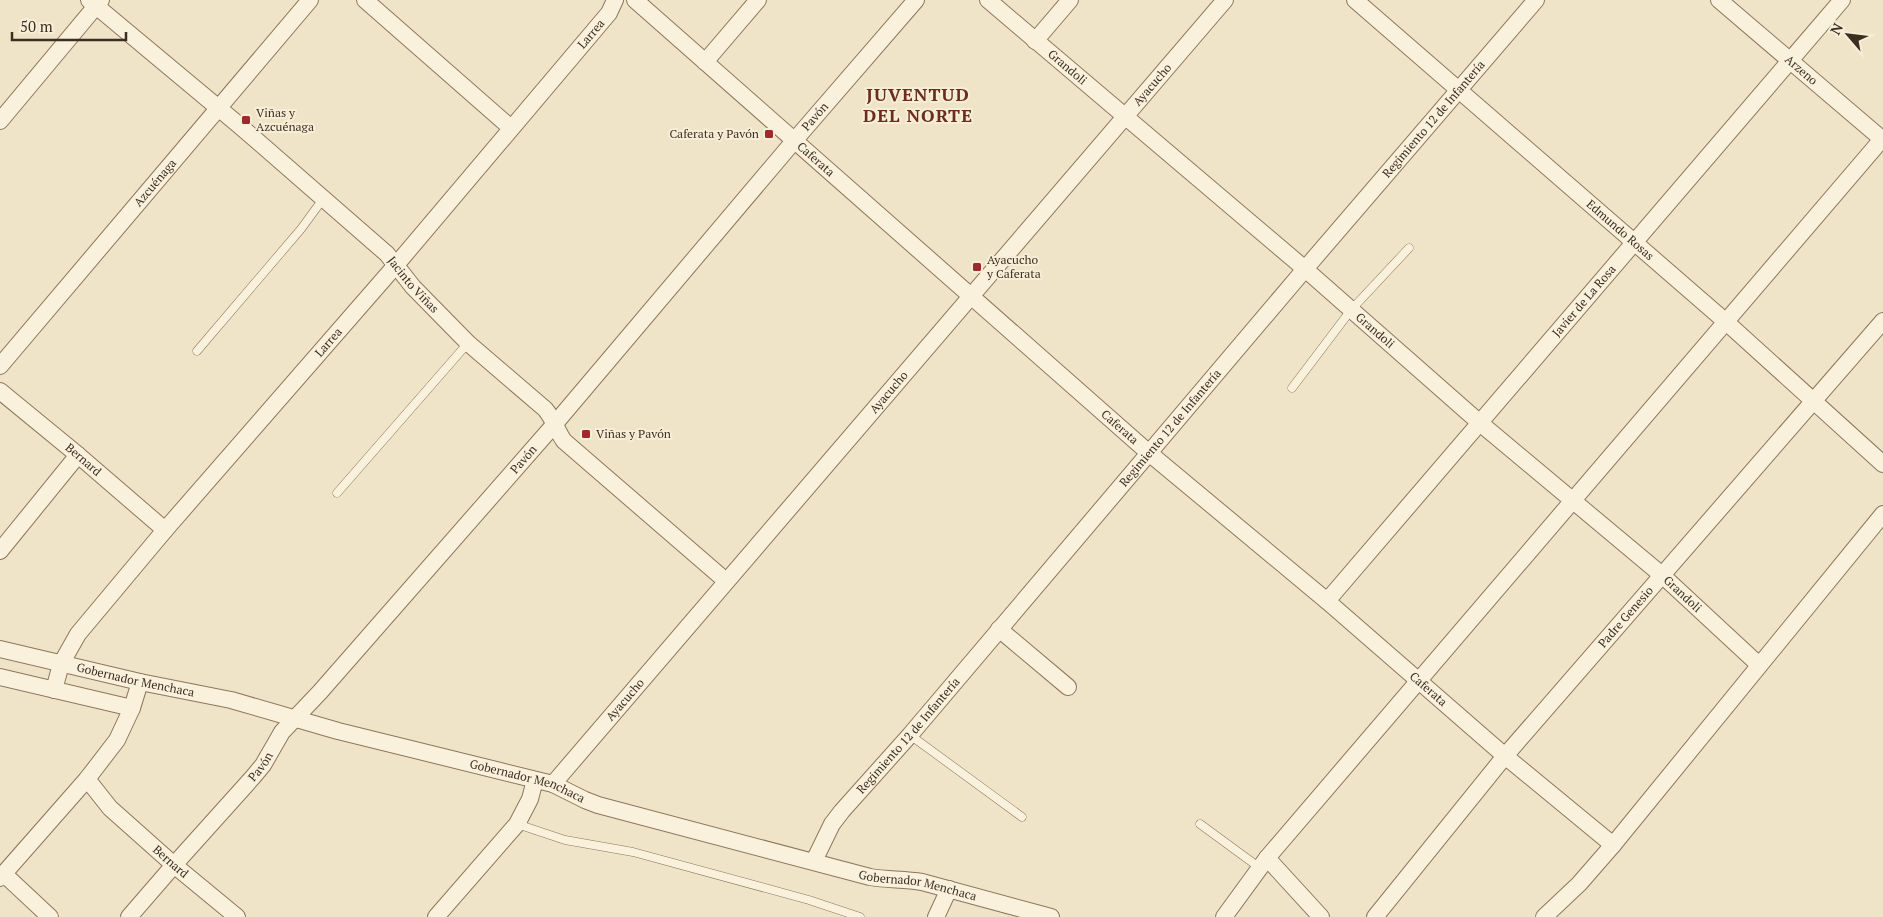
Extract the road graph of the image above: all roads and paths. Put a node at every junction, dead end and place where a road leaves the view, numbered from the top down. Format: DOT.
graph roads {
  1 [pos="310,0"];
  2 [pos="365,0"];
  3 [pos="615,0"];
  4 [pos="635,0"];
  5 [pos="758,0"];
  6 [pos="916,0"];
  7 [pos="988,0"];
  8 [pos="1070,0"];
  9 [pos="1225,0"];
  10 [pos="1355,0"];
  11 [pos="1536,0"];
  12 [pos="1719,0"];
  13 [pos="1842,0"];
  14 [pos="95,2"];
  15 [pos="1035,41"];
  16 [pos="1789,60"];
  17 [pos="705,62"];
  18 [pos="1459,90"];
  19 [pos="217,108"];
  20 [pos="1126,117"];
  21 [pos="0,121"];
  22 [pos="511,128"];
  23 [pos="1883,139"];
  24 [pos="794,141"];
  25 [pos="323,199"];
  26 [pos="1634,242"];
  27 [pos="1409,248"];
  28 [pos="396,265"];
  29 [pos="1305,269"];
  30 [pos="971,297"];
  31 [pos="1351,310"];
  32 [pos="1725,321"];
  33 [pos="1883,321"];
  34 [pos="468,343"];
  35 [pos="197,351"];
  36 [pos="0,366"];
  37 [pos="1292,388"];
  38 [pos="0,390"];
  39 [pos="1814,401"];
  40 [pos="1480,423"];
  41 [pos="554,426"];
  42 [pos="1149,453"];
  43 [pos="78,455"];
  44 [pos="1883,464"];
  45 [pos="337,493"];
  46 [pos="1572,501"];
  47 [pos="1883,514"];
  48 [pos="165,530"];
  49 [pos="0,551"];
  50 [pos="1663,576"];
  51 [pos="726,581"];
  52 [pos="1327,602"];
  53 [pos="999,629"];
  54 [pos="0,649"];
  55 [pos="61,664"];
  56 [pos="1759,665"];
  57 [pos="0,677"];
  58 [pos="1418,681"];
  59 [pos="140,682"];
  60 [pos="1068,687"];
  61 [pos="54,690"];
  62 [pos="132,708"];
  63 [pos="295,718"];
  64 [pos="910,735"];
  65 [pos="1505,756"];
  66 [pos="87,779"];
  67 [pos="535,780"];
  68 [pos="553,784"];
  69 [pos="1022,817"];
  70 [pos="517,824"];
  71 [pos="1200,824"];
  72 [pos="1613,845"];
  73 [pos="814,861"];
  74 [pos="1263,863"];
  75 [pos="174,865"];
  76 [pos="2,876"];
  77 [pos="949,889"];
  78 [pos="50,917"];
  79 [pos="129,917"];
  80 [pos="238,917"];
  81 [pos="436,917"];
  82 [pos="860,917"];
  83 [pos="936,917"];
  84 [pos="1051,917"];
  85 [pos="1224,917"];
  86 [pos="1321,917"];
  87 [pos="1375,917"];
  88 [pos="1544,917"];
  1 -- 19 [label="street, Azcuénaga"];
  2 -- 22 [label="street"];
  3 -- 22 [label="street, Larrea"];
  4 -- 17 [label="street, Caferata"];
  5 -- 17 [label="street"];
  6 -- 24 [label="street, Pavón"];
  7 -- 15 [label="street, Grandoli"];
  8 -- 15 [label="street"];
  9 -- 20 [label="street, Ayacucho"];
  10 -- 18 [label="street, Edmundo Rosas"];
  11 -- 18 [label="street, Regimiento 12 de Infantería"];
  12 -- 16 [label="street, Arzeno"];
  13 -- 16 [label="street, Javier de La Rosa"];
  14 -- 19 [label="street, Jacinto Viñas"];
  14 -- 21 [label="street"];
  15 -- 20 [label="street, Grandoli"];
  16 -- 23 [label="street, Arzeno"];
  16 -- 26 [label="street, Javier de La Rosa"];
  17 -- 24 [label="street, Caferata"];
  18 -- 26 [label="street, Edmundo Rosas"];
  18 -- 29 [label="street, Regimiento 12 de Infantería"];
  19 -- 25 [label="street, Jacinto Viñas"];
  19 -- 36 [label="street, Azcuénaga"];
  20 -- 29 [label="street, Grandoli"];
  20 -- 30 [label="street, Ayacucho"];
  22 -- 28 [label="street, Larrea"];
  23 -- 32 [label="street"];
  24 -- 30 [label="street, Caferata"];
  24 -- 41 [label="street, Pavón"];
  25 -- 28 [label="street, Jacinto Viñas"];
  25 -- 35 [label="lane"];
  26 -- 32 [label="street, Edmundo Rosas"];
  26 -- 40 [label="street, Javier de La Rosa"];
  27 -- 31 [label="lane"];
  28 -- 34 [label="street, Jacinto Viñas"];
  28 -- 48 [label="street, Larrea"];
  29 -- 31 [label="street, Grandoli"];
  29 -- 42 [label="street, Regimiento 12 de Infantería"];
  30 -- 42 [label="street, Caferata"];
  30 -- 51 [label="street, Ayacucho"];
  31 -- 37 [label="lane"];
  31 -- 40 [label="street, Grandoli"];
  32 -- 39 [label="street, Edmundo Rosas"];
  32 -- 46 [label="street"];
  33 -- 39 [label="street, Padre Genesio"];
  34 -- 41 [label="street, Jacinto Viñas"];
  34 -- 45 [label="lane"];
  38 -- 43 [label="street, Bernard"];
  39 -- 44 [label="street, Edmundo Rosas"];
  39 -- 50 [label="street, Padre Genesio"];
  40 -- 46 [label="street, Grandoli"];
  40 -- 52 [label="street, Javier de La Rosa"];
  41 -- 51 [label="street, Jacinto Viñas"];
  41 -- 63 [label="street, Pavón"];
  42 -- 52 [label="street, Caferata"];
  42 -- 53 [label="street, Regimiento 12 de Infantería"];
  43 -- 48 [label="street, Bernard"];
  43 -- 49 [label="street"];
  46 -- 50 [label="street, Grandoli"];
  46 -- 58 [label="street"];
  47 -- 56 [label="street"];
  48 -- 55 [label="street, Larrea"];
  50 -- 56 [label="street, Grandoli"];
  50 -- 65 [label="street, Padre Genesio"];
  51 -- 68 [label="street, Ayacucho"];
  52 -- 58 [label="street, Caferata"];
  53 -- 60 [label="street"];
  53 -- 64 [label="street, Regimiento 12 de Infantería"];
  54 -- 55 [label="street, Gobernador Menchaca"];
  55 -- 59 [label="street, Gobernador Menchaca"];
  55 -- 61 [label="street, Larrea"];
  56 -- 72 [label="street"];
  57 -- 61 [label="street"];
  58 -- 65 [label="street, Caferata"];
  58 -- 74 [label="street"];
  59 -- 62 [label="street"];
  59 -- 63 [label="street, Gobernador Menchaca"];
  61 -- 62 [label="street"];
  62 -- 66 [label="street"];
  63 -- 67 [label="street, Gobernador Menchaca"];
  63 -- 75 [label="street, Pavón"];
  64 -- 69 [label="lane"];
  64 -- 73 [label="street, Regimiento 12 de Infantería"];
  65 -- 72 [label="street, Caferata"];
  65 -- 87 [label="street, Padre Genesio"];
  66 -- 75 [label="street, Bernard"];
  66 -- 76 [label="street"];
  67 -- 68 [label="street, Gobernador Menchaca"];
  67 -- 70 [label="street"];
  68 -- 73 [label="street, Gobernador Menchaca"];
  70 -- 81 [label="street"];
  70 -- 82 [label="lane"];
  71 -- 74 [label="lane"];
  72 -- 88 [label="street"];
  73 -- 77 [label="street, Gobernador Menchaca"];
  74 -- 85 [label="street"];
  74 -- 86 [label="street"];
  75 -- 79 [label="street, Pavón"];
  75 -- 80 [label="street, Bernard"];
  76 -- 78 [label="street"];
  77 -- 83 [label="street"];
  77 -- 84 [label="street, Gobernador Menchaca"];
}
